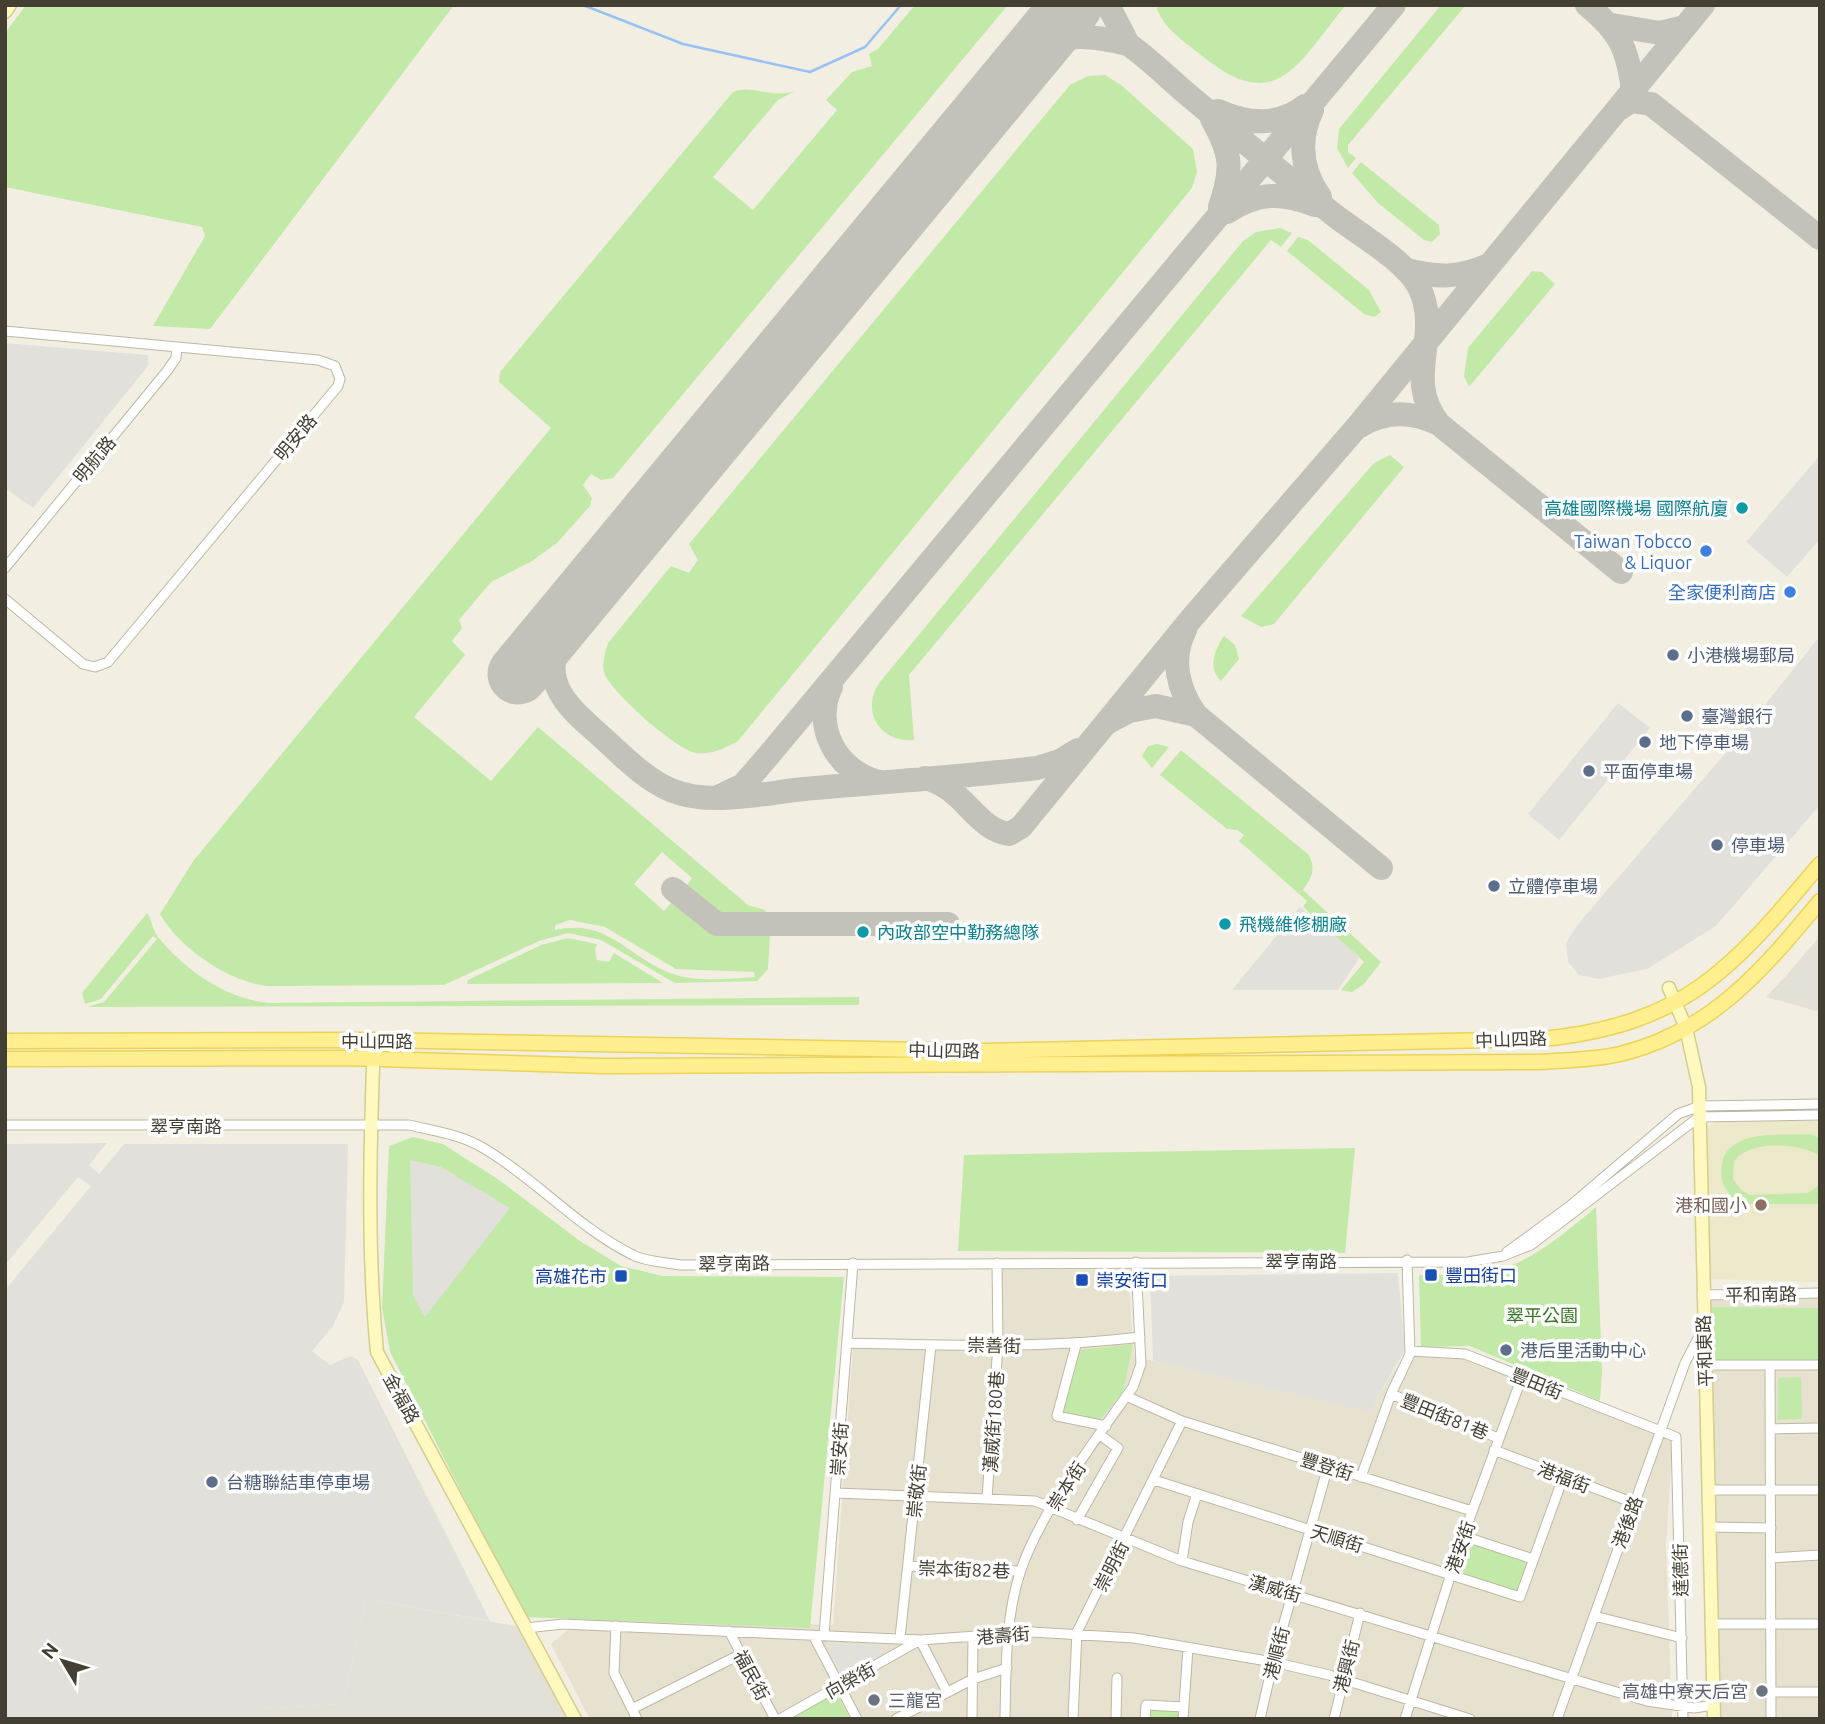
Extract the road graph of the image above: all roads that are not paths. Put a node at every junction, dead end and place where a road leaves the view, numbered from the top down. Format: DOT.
graph roads {
  1 [pos="10,5"];
  2 [pos="5,12"];
  3 [pos="5,331"];
  4 [pos="177,347"];
  5 [pos="5,568"];
  6 [pos="5,599"];
  7 [pos="1820,864"];
  8 [pos="1820,901"];
  9 [pos="1669,988"];
  10 [pos="1676,1003"];
  11 [pos="1686,1028"];
  12 [pos="374,1040"];
  13 [pos="5,1041"];
  14 [pos="5,1059"];
  15 [pos="373,1059"];
  16 [pos="1820,1104"];
  17 [pos="1699,1111"];
  18 [pos="1820,1115"];
  19 [pos="5,1125"];
  20 [pos="371,1127"];
  21 [pos="1407,1260"];
  22 [pos="1136,1262"];
  23 [pos="853,1263"];
  24 [pos="998,1263"];
  25 [pos="1820,1293"];
  26 [pos="1702,1294"];
  27 [pos="1703,1329"];
  28 [pos="1140,1337"];
  29 [pos="847,1343"];
  30 [pos="931,1345"];
  31 [pos="998,1345"];
  32 [pos="1076,1345"];
  33 [pos="1410,1351"];
  34 [pos="1705,1365"];
  35 [pos="1770,1365"];
  36 [pos="1820,1365"];
  37 [pos="1521,1377"];
  38 [pos="1391,1394"];
  39 [pos="1126,1396"];
  40 [pos="1182,1422"];
  41 [pos="1106,1426"];
  42 [pos="1820,1428"];
  43 [pos="1771,1429"];
  44 [pos="1660,1431"];
  45 [pos="1100,1435"];
  46 [pos="1498,1438"];
  47 [pos="1494,1450"];
  48 [pos="1328,1466"];
  49 [pos="1361,1477"];
  50 [pos="1563,1478"];
  51 [pos="1154,1480"];
  52 [pos="1709,1490"];
  53 [pos="1771,1490"];
  54 [pos="1820,1490"];
  55 [pos="836,1493"];
  56 [pos="1197,1494"];
  57 [pos="915,1497"];
  58 [pos="987,1498"];
  59 [pos="1634,1503"];
  60 [pos="1053,1506"];
  61 [pos="1472,1511"];
  62 [pos="1077,1520"];
  63 [pos="1709,1527"];
  64 [pos="1771,1528"];
  65 [pos="1309,1530"];
  66 [pos="1463,1536"];
  67 [pos="1124,1539"];
  68 [pos="1820,1555"];
  69 [pos="1771,1558"];
  70 [pos="1533,1559"];
  71 [pos="1182,1561"];
  72 [pos="909,1566"];
  73 [pos="1020,1571"];
  74 [pos="1451,1573"];
  75 [pos="1292,1593"];
  76 [pos="1360,1613"];
  77 [pos="1594,1616"];
  78 [pos="1710,1624"];
  79 [pos="1820,1624"];
  80 [pos="615,1626"];
  81 [pos="1771,1626"];
  82 [pos="526,1628"];
  83 [pos="729,1631"];
  84 [pos="1077,1632"];
  85 [pos="1430,1634"];
  86 [pos="813,1635"];
  87 [pos="824,1635"];
  88 [pos="1009,1635"];
  89 [pos="900,1637"];
  90 [pos="973,1638"];
  91 [pos="1682,1638"];
  92 [pos="920,1640"];
  93 [pos="1188,1648"];
  94 [pos="741,1654"];
  95 [pos="1273,1662"];
  96 [pos="1007,1668"];
  97 [pos="1117,1678"];
  98 [pos="1569,1678"];
  99 [pos="973,1679"];
  100 [pos="1342,1679"];
  101 [pos="840,1686"];
  102 [pos="947,1692"];
  103 [pos="1771,1692"];
  104 [pos="1820,1692"];
  105 [pos="1411,1700"];
  106 [pos="1183,1706"];
  107 [pos="1683,1706"];
  108 [pos="1433,1707"];
  109 [pos="632,1709"];
  110 [pos="1714,1712"];
  111 [pos="915,1714"];
  112 [pos="575,1719"];
  113 [pos="637,1719"];
  114 [pos="777,1719"];
  115 [pos="857,1719"];
  116 [pos="896,1719"];
  117 [pos="972,1719"];
  118 [pos="1005,1719"];
  119 [pos="1073,1719"];
  120 [pos="1116,1719"];
  121 [pos="1145,1719"];
  122 [pos="1183,1719"];
  123 [pos="1260,1719"];
  124 [pos="1334,1719"];
  125 [pos="1405,1719"];
  126 [pos="1430,1719"];
  127 [pos="1470,1719"];
  128 [pos="1557,1719"];
  129 [pos="1683,1719"];
  130 [pos="1771,1719"];
  1 -- 2 [label="street"];
  3 -- 4 [label="street, 明安路"];
  4 -- 5 [label="street, 明航路"];
  4 -- 6 [label="street, 明安路"];
  7 -- 10 [label="main road, 中山四路"];
  8 -- 11 [label="main road, 中山四路"];
  9 -- 10 [label="street, 平和東路"];
  10 -- 11 [label="street, 平和東路"];
  10 -- 12 [label="main road, 中山四路"];
  11 -- 15 [label="main road, 中山四路"];
  11 -- 17 [label="street, 平和東路"];
  12 -- 13 [label="main road, 中山四路"];
  12 -- 15 [label="street, 金福路"];
  14 -- 15 [label="main road, 中山四路"];
  15 -- 20 [label="street, 金福路"];
  16 -- 17 [label="street, 翠亨南路"];
  17 -- 18 [label="street, 翠亨南路"];
  17 -- 21 [label="street, 翠亨南路"];
  17 -- 26 [label="street, 平和東路"];
  19 -- 20 [label="street, 翠亨南路"];
  20 -- 23 [label="street, 翠亨南路"];
  20 -- 82 [label="street, 金福路"];
  21 -- 22 [label="street, 翠亨南路"];
  21 -- 33 [label="street"];
  22 -- 24 [label="street, 翠亨南路"];
  22 -- 28 [label="street, 崇本街"];
  23 -- 24 [label="street, 翠亨南路"];
  23 -- 29 [label="street, 崇安街"];
  24 -- 31 [label="street, 漢威街180巷"];
  25 -- 26 [label="street, 平和南路"];
  26 -- 27 [label="street, 平和東路"];
  27 -- 34 [label="street, 平和東路"];
  27 -- 44 [label="street, 港後路"];
  28 -- 32 [label="street, 崇善街"];
  28 -- 39 [label="street, 崇本街"];
  29 -- 30 [label="street, 崇善街"];
  29 -- 55 [label="street, 崇安街"];
  30 -- 31 [label="street, 崇善街"];
  30 -- 57 [label="street, 崇敬街"];
  31 -- 32 [label="street, 崇善街"];
  31 -- 58 [label="street, 漢威街180巷"];
  32 -- 41 [label="street"];
  33 -- 37 [label="street, 豐田街"];
  33 -- 38 [label="street"];
  34 -- 35 [label="street"];
  34 -- 52 [label="street, 平和東路"];
  35 -- 36 [label="street"];
  35 -- 43 [label="street"];
  37 -- 44 [label="street, 豐田街"];
  37 -- 46 [label="street, 港安街"];
  38 -- 46 [label="street, 豐田街81巷"];
  38 -- 49 [label="street"];
  39 -- 40 [label="street, 豐登街"];
  39 -- 41 [label="street, 崇本街"];
  40 -- 48 [label="street, 豐登街"];
  40 -- 51 [label="street, 崇明街"];
  41 -- 45 [label="street, 崇本街"];
  42 -- 43 [label="street"];
  43 -- 53 [label="street"];
  44 -- 59 [label="street, 港後路"];
  44 -- 91 [label="street, 達德街"];
  45 -- 60 [label="street, 崇本街"];
  45 -- 62 [label="street"];
  46 -- 47 [label="street, 港安街"];
  47 -- 50 [label="street, 港福街"];
  47 -- 61 [label="street, 港安街"];
  48 -- 49 [label="street, 豐登街"];
  48 -- 65 [label="street, 港順街"];
  49 -- 61 [label="street, 豐登街"];
  50 -- 59 [label="street, 港福街"];
  50 -- 70 [label="street"];
  51 -- 56 [label="street, 天順街"];
  51 -- 67 [label="street, 崇明街"];
  52 -- 53 [label="street"];
  52 -- 63 [label="street, 平和東路"];
  53 -- 54 [label="street"];
  53 -- 64 [label="street"];
  55 -- 57 [label="street, 漢威街"];
  55 -- 87 [label="street, 崇安街"];
  56 -- 65 [label="street, 天順街"];
  56 -- 71 [label="street"];
  57 -- 58 [label="street, 漢威街"];
  57 -- 72 [label="street, 崇敬街"];
  58 -- 60 [label="street, 漢威街"];
  59 -- 77 [label="street, 港後路"];
  60 -- 62 [label="street, 漢威街"];
  60 -- 73 [label="street, 崇本街"];
  61 -- 66 [label="street, 港安街"];
  62 -- 67 [label="street, 漢威街"];
  63 -- 64 [label="street"];
  63 -- 78 [label="street, 平和東路"];
  64 -- 69 [label="street"];
  65 -- 74 [label="street, 天順街"];
  65 -- 75 [label="street, 港順街"];
  66 -- 70 [label="street"];
  66 -- 74 [label="street, 港安街"];
  67 -- 71 [label="street, 漢威街"];
  67 -- 84 [label="street, 崇明街"];
  68 -- 69 [label="street"];
  69 -- 81 [label="street"];
  70 -- 74 [label="street, 天順街"];
  71 -- 75 [label="street, 漢威街"];
  72 -- 73 [label="street, 崇本街82巷"];
  72 -- 89 [label="street, 崇敬街"];
  73 -- 88 [label="street, 崇本街"];
  74 -- 85 [label="street, 港安街"];
  75 -- 76 [label="street, 漢威街"];
  75 -- 95 [label="street, 港順街"];
  76 -- 85 [label="street, 漢威街"];
  76 -- 100 [label="street, 港興街"];
  77 -- 91 [label="street"];
  77 -- 98 [label="street, 港後路"];
  78 -- 81 [label="street"];
  78 -- 110 [label="street, 平和東路"];
  79 -- 81 [label="street"];
  80 -- 82 [label="street, 港壽街"];
  80 -- 83 [label="street, 港壽街"];
  80 -- 109 [label="street"];
  81 -- 103 [label="street"];
  82 -- 112 [label="street, 金福路"];
  83 -- 86 [label="street, 港壽街"];
  83 -- 94 [label="street, 福民街"];
  84 -- 88 [label="street, 港壽街"];
  84 -- 93 [label="street, 港壽街"];
  84 -- 119 [label="street, 崇明街"];
  85 -- 98 [label="street, 漢威街"];
  85 -- 105 [label="street, 港安街"];
  86 -- 87 [label="street, 港壽街"];
  86 -- 101 [label="street"];
  87 -- 89 [label="street, 港壽街"];
  88 -- 90 [label="street, 港壽街"];
  88 -- 96 [label="street, 崇本街"];
  89 -- 92 [label="street, 港壽街"];
  90 -- 92 [label="street, 港壽街"];
  90 -- 99 [label="street"];
  91 -- 107 [label="street, 達德街"];
  92 -- 101 [label="street, 向榮街"];
  92 -- 102 [label="street"];
  93 -- 95 [label="street, 港壽街"];
  93 -- 106 [label="street"];
  94 -- 109 [label="street"];
  94 -- 114 [label="street, 福民街"];
  95 -- 100 [label="street, 港壽街"];
  95 -- 123 [label="street, 港順街"];
  96 -- 99 [label="street"];
  96 -- 118 [label="street, 崇本街"];
  97 -- 120 [label="street"];
  98 -- 107 [label="street, 漢威街"];
  98 -- 128 [label="street, 港後路"];
  99 -- 102 [label="street"];
  99 -- 117 [label="street"];
  100 -- 105 [label="street, 港壽街"];
  100 -- 124 [label="street, 港興街"];
  101 -- 114 [label="street, 向榮街"];
  101 -- 115 [label="street"];
  102 -- 111 [label="street"];
  103 -- 104 [label="street"];
  103 -- 130 [label="street"];
  105 -- 108 [label="street, 港壽街"];
  105 -- 125 [label="street, 港安街"];
  106 -- 121 [label="street"];
  106 -- 122 [label="street"];
  107 -- 110 [label="street, 漢威街"];
  107 -- 129 [label="street, 達德街"];
  108 -- 126 [label="street"];
  108 -- 127 [label="street, 港壽街"];
  109 -- 113 [label="street"];
  111 -- 116 [label="street"];
}
